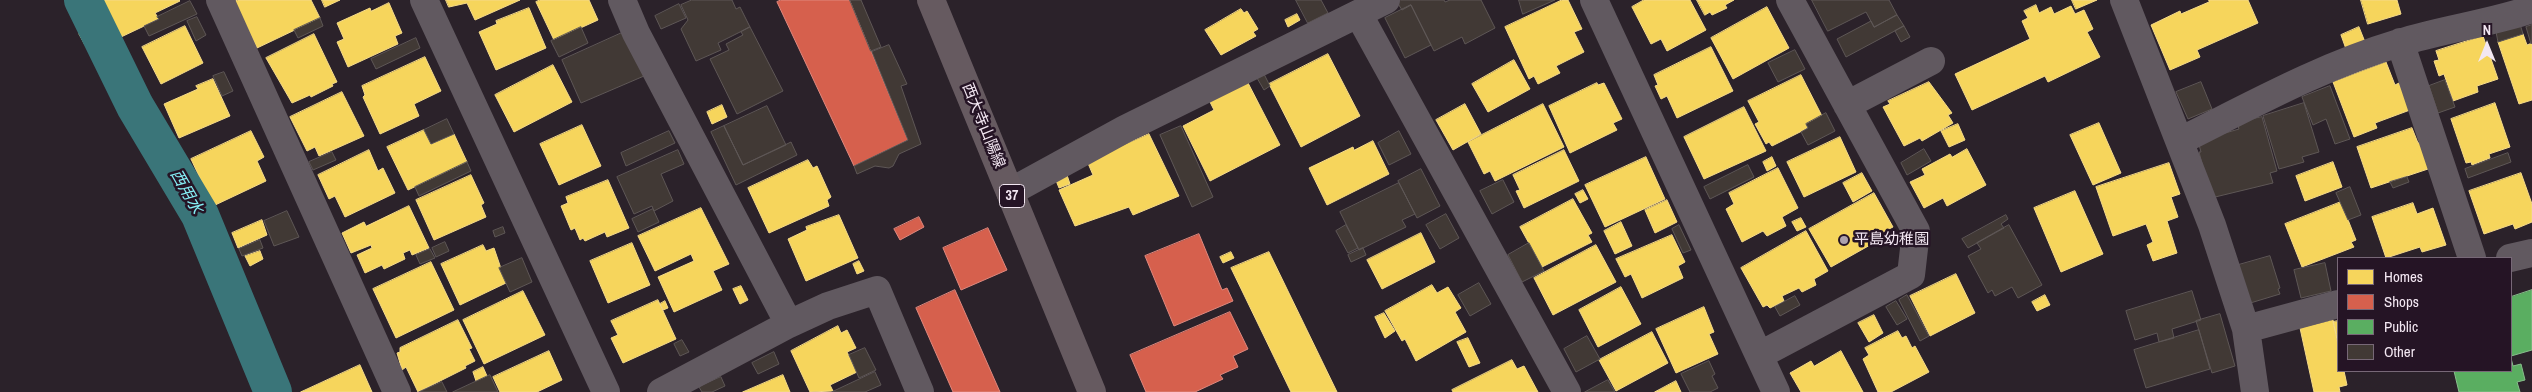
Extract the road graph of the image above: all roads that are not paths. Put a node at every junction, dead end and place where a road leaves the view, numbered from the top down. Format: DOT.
graph roads {
  1 [pos="220,0"];
  2 [pos="424,0"];
  3 [pos="622,0"];
  4 [pos="931,0"];
  5 [pos="1386,0"];
  6 [pos="1790,0"];
  7 [pos="2124,0"];
  8 [pos="1596,1"];
  9 [pos="2532,9"];
  10 [pos="1359,15"];
  11 [pos="2400,42"];
  12 [pos="1931,62"];
  13 [pos="1847,105"];
  14 [pos="2180,141"];
  15 [pos="1010,192"];
  16 [pos="2532,253"];
  17 [pos="2472,257"];
  18 [pos="2512,258"];
  19 [pos="2337,304"];
  20 [pos="789,324"];
  21 [pos="2246,329"];
  22 [pos="1760,356"];
  23 [pos="397,392"];
  24 [pos="606,392"];
  25 [pos="661,392"];
  26 [pos="920,392"];
  27 [pos="1092,392"];
  28 [pos="1567,392"];
  29 [pos="1776,392"];
  30 [pos="2255,392"];
  1 -- 23 [label="street"];
  2 -- 24 [label="street"];
  3 -- 20 [label="street"];
  4 -- 15 [label="main road, 西大寺山陽線 / 37"];
  5 -- 10 [label="street"];
  6 -- 13 [label="street"];
  7 -- 14 [label="street"];
  8 -- 22 [label="street"];
  9 -- 11 [label="street"];
  10 -- 15 [label="street"];
  10 -- 28 [label="street"];
  11 -- 14 [label="street"];
  11 -- 17 [label="street"];
  12 -- 13 [label="street"];
  13 -- 22 [label="street"];
  14 -- 21 [label="street"];
  15 -- 27 [label="main road, 西大寺山陽線 / 37"];
  16 -- 18 [label="street"];
  19 -- 21 [label="street"];
  20 -- 25 [label="street"];
  20 -- 26 [label="street"];
  21 -- 30 [label="street"];
  22 -- 29 [label="street"];
}
